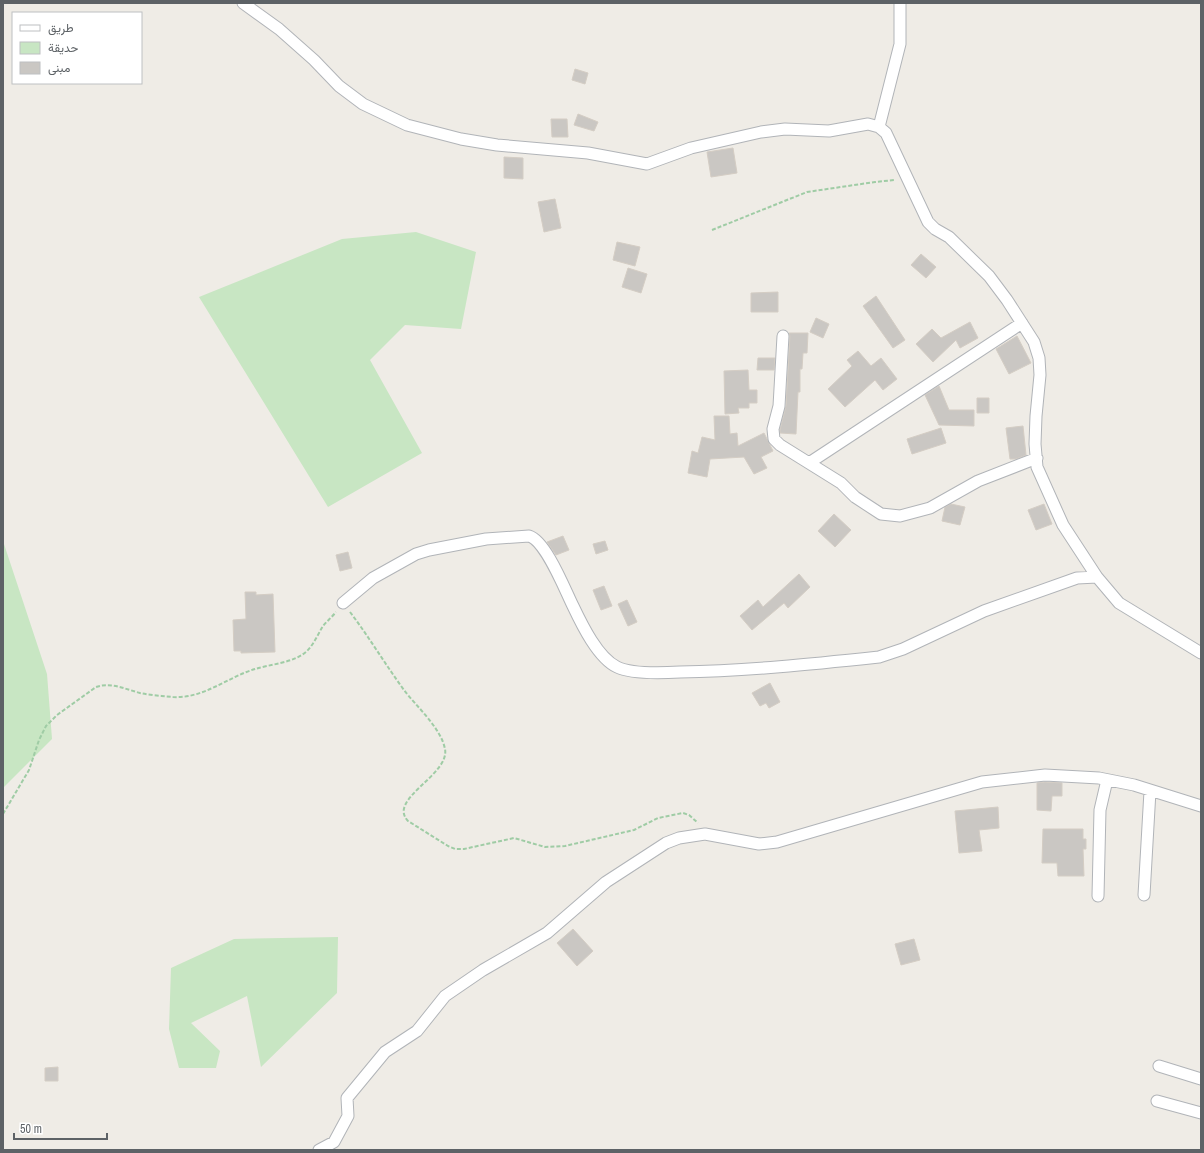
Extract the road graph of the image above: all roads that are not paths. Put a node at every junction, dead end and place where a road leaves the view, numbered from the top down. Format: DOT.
graph roads {
  1 [pos="243,3"];
  2 [pos="900,3"];
  3 [pos="879,127"];
  4 [pos="1022,323"];
  5 [pos="783,336"];
  6 [pos="1036,458"];
  7 [pos="809,463"];
  8 [pos="1097,577"];
  9 [pos="343,603"];
  10 [pos="1201,653"];
  11 [pos="1107,780"];
  12 [pos="1150,791"];
  13 [pos="1201,806"];
  14 [pos="1144,895"];
  15 [pos="1098,896"];
  16 [pos="1159,1066"];
  17 [pos="1201,1080"];
  18 [pos="1157,1101"];
  19 [pos="1201,1113"];
  20 [pos="319,1150"];
  1 -- 3 [label="street"];
  2 -- 3 [label="street"];
  3 -- 4 [label="street"];
  4 -- 6 [label="street"];
  4 -- 7 [label="street"];
  5 -- 7 [label="street"];
  6 -- 7 [label="street"];
  6 -- 8 [label="street"];
  8 -- 9 [label="street"];
  8 -- 10 [label="street"];
  11 -- 12 [label="street"];
  11 -- 15 [label="street"];
  11 -- 20 [label="street"];
  12 -- 13 [label="street"];
  12 -- 14 [label="street"];
  16 -- 17 [label="street"];
  18 -- 19 [label="street"];
}
